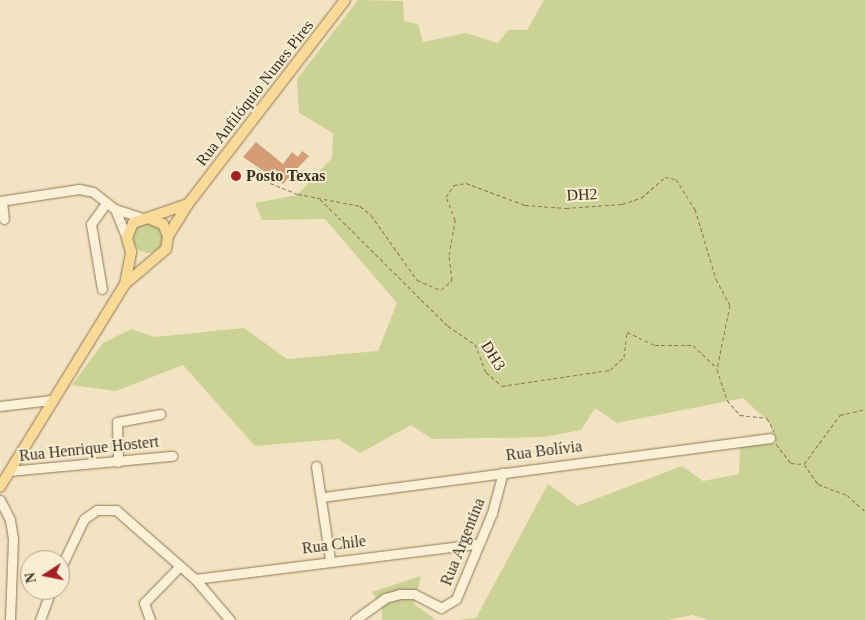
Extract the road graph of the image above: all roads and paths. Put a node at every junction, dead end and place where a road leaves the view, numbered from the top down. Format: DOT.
graph roads {
  1 [pos="345,0"];
  2 [pos="252,176"];
  3 [pos="319,198"];
  4 [pos="1,201"];
  5 [pos="106,202"];
  6 [pos="188,204"];
  7 [pos="115,210"];
  8 [pos="146,218"];
  9 [pos="4,219"];
  10 [pos="168,236"];
  11 [pos="127,238"];
  12 [pos="132,252"];
  13 [pos="154,258"];
  14 [pos="126,284"];
  15 [pos="102,289"];
  16 [pos="718,369"];
  17 [pos="51,400"];
  18 [pos="0,406"];
  19 [pos="865,409"];
  20 [pos="160,414"];
  21 [pos="770,438"];
  22 [pos="172,456"];
  23 [pos="118,462"];
  24 [pos="804,464"];
  25 [pos="316,466"];
  26 [pos="9,471"];
  27 [pos="503,472"];
  28 [pos="0,486"];
  29 [pos="322,497"];
  30 [pos="0,500"];
  31 [pos="865,511"];
  32 [pos="477,544"];
  33 [pos="69,550"];
  34 [pos="330,560"];
  35 [pos="179,566"];
  36 [pos="195,579"];
  37 [pos="47,600"];
  38 [pos="10,620"];
  39 [pos="40,620"];
  40 [pos="150,620"];
  41 [pos="230,620"];
  42 [pos="355,620"];
  1 -- 6 [label="main road, Rua Anfilóquio Nunes Pires"];
  2 -- 3 [label="path"];
  3 -- 16 [label="path, DH3"];
  3 -- 16 [label="path, DH2"];
  4 -- 5 [label="street"];
  4 -- 9 [label="street"];
  5 -- 7 [label="street"];
  5 -- 15 [label="street"];
  6 -- 8 [label="main road"];
  6 -- 10 [label="main road, Rua Anfilóquio Nunes Pires"];
  7 -- 8 [label="street"];
  7 -- 11 [label="street"];
  8 -- 10 [label="main road"];
  8 -- 11 [label="main road"];
  10 -- 13 [label="main road, Rua Anfilóquio Nunes Pires"];
  11 -- 12 [label="main road"];
  12 -- 13 [label="main road"];
  12 -- 14 [label="main road, Rua Anfilóquio Nunes Pires"];
  13 -- 14 [label="main road, Rua Anfilóquio Nunes Pires"];
  14 -- 17 [label="main road, Rua Anfilóquio Nunes Pires"];
  16 -- 21 [label="path"];
  17 -- 18 [label="street"];
  17 -- 26 [label="main road, Rua Anfilóquio Nunes Pires"];
  19 -- 24 [label="path"];
  20 -- 23 [label="street"];
  21 -- 24 [label="path"];
  21 -- 27 [label="street, Rua Bolívia"];
  22 -- 23 [label="street, Rua Henrique Hostert"];
  23 -- 26 [label="street, Rua Henrique Hostert"];
  24 -- 31 [label="path"];
  25 -- 29 [label="street"];
  26 -- 28 [label="main road, Rua Anfilóquio Nunes Pires"];
  27 -- 29 [label="street, Rua Bolívia"];
  27 -- 32 [label="street, Rua Argentina"];
  29 -- 34 [label="street"];
  30 -- 38 [label="street"];
  32 -- 34 [label="street, Rua Chile"];
  32 -- 42 [label="street, Rua Argentina"];
  33 -- 35 [label="street"];
  34 -- 36 [label="street, Rua Chile"];
  35 -- 36 [label="street"];
  35 -- 40 [label="street"];
  36 -- 41 [label="street"];
  37 -- 39 [label="street"];
}
